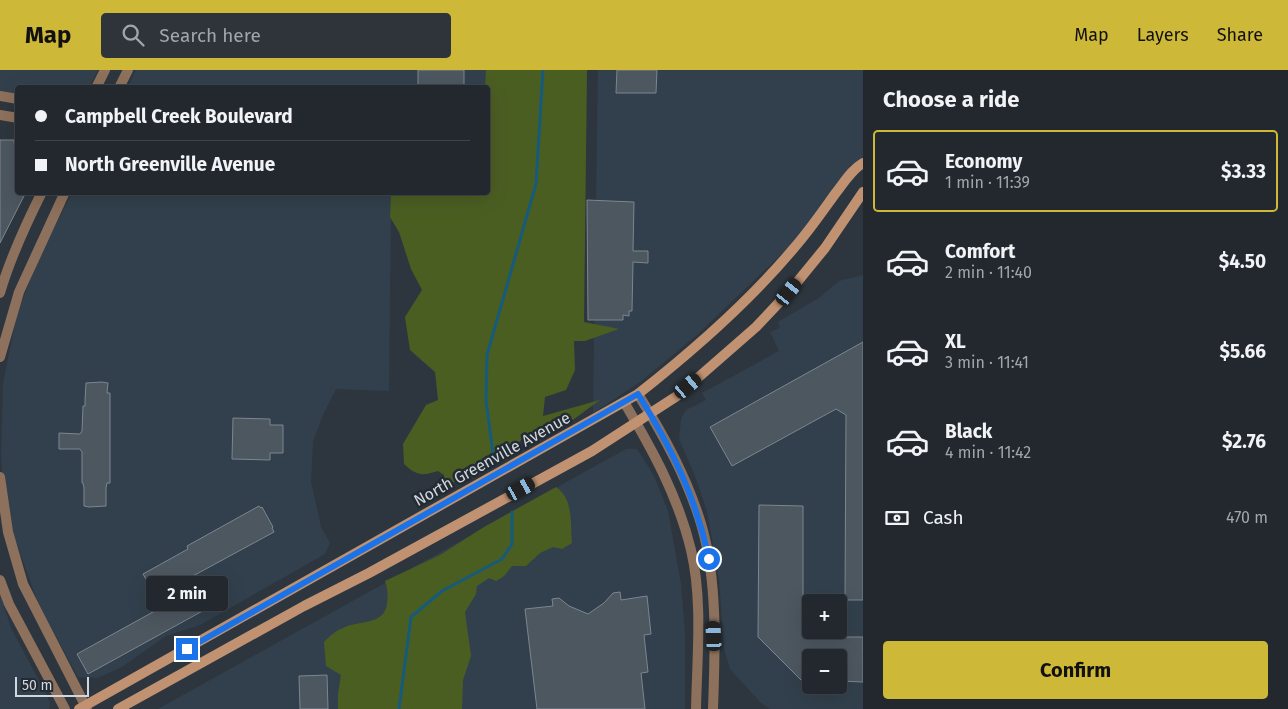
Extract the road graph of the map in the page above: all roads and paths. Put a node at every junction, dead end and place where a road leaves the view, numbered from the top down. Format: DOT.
graph roads {
  1 [pos="105,70"];
  2 [pos="128,70"];
  3 [pos="98,85"];
  4 [pos="120,85"];
  5 [pos="0,96"];
  6 [pos="15,98"];
  7 [pos="0,115"];
  8 [pos="15,118"];
  9 [pos="861,164"];
  10 [pos="863,192"];
  11 [pos="41,195"];
  12 [pos="64,195"];
  13 [pos="0,293"];
  14 [pos="0,358"];
  15 [pos="638,394"];
  16 [pos="624,402"];
  17 [pos="650,413"];
  18 [pos="636,422"];
  19 [pos="0,477"];
  20 [pos="709,563"];
  21 [pos="693,565"];
  22 [pos="0,580"];
  23 [pos="84,708"];
  24 [pos="66,709"];
  25 [pos="118,709"];
  26 [pos="696,709"];
  27 [pos="713,709"];
  1 -- 3 [label="street"];
  2 -- 4 [label="street"];
  5 -- 6 [label="street"];
  7 -- 8 [label="street"];
  9 -- 15 [label="main road, North Greenville Avenue"];
  10 -- 17 [label="main road"];
  11 -- 13 [label="street"];
  12 -- 14 [label="street"];
  15 -- 16 [label="main road, North Greenville Avenue"];
  15 -- 17 [label="street"];
  16 -- 18 [label="street"];
  16 -- 23 [label="main road, North Greenville Avenue"];
  17 -- 18 [label="main road"];
  17 -- 20 [label="street"];
  18 -- 21 [label="street"];
  18 -- 25 [label="main road"];
  19 -- 23 [label="street"];
  20 -- 21 [label="street"];
  20 -- 27 [label="street"];
  21 -- 26 [label="street"];
  22 -- 24 [label="street"];
}
